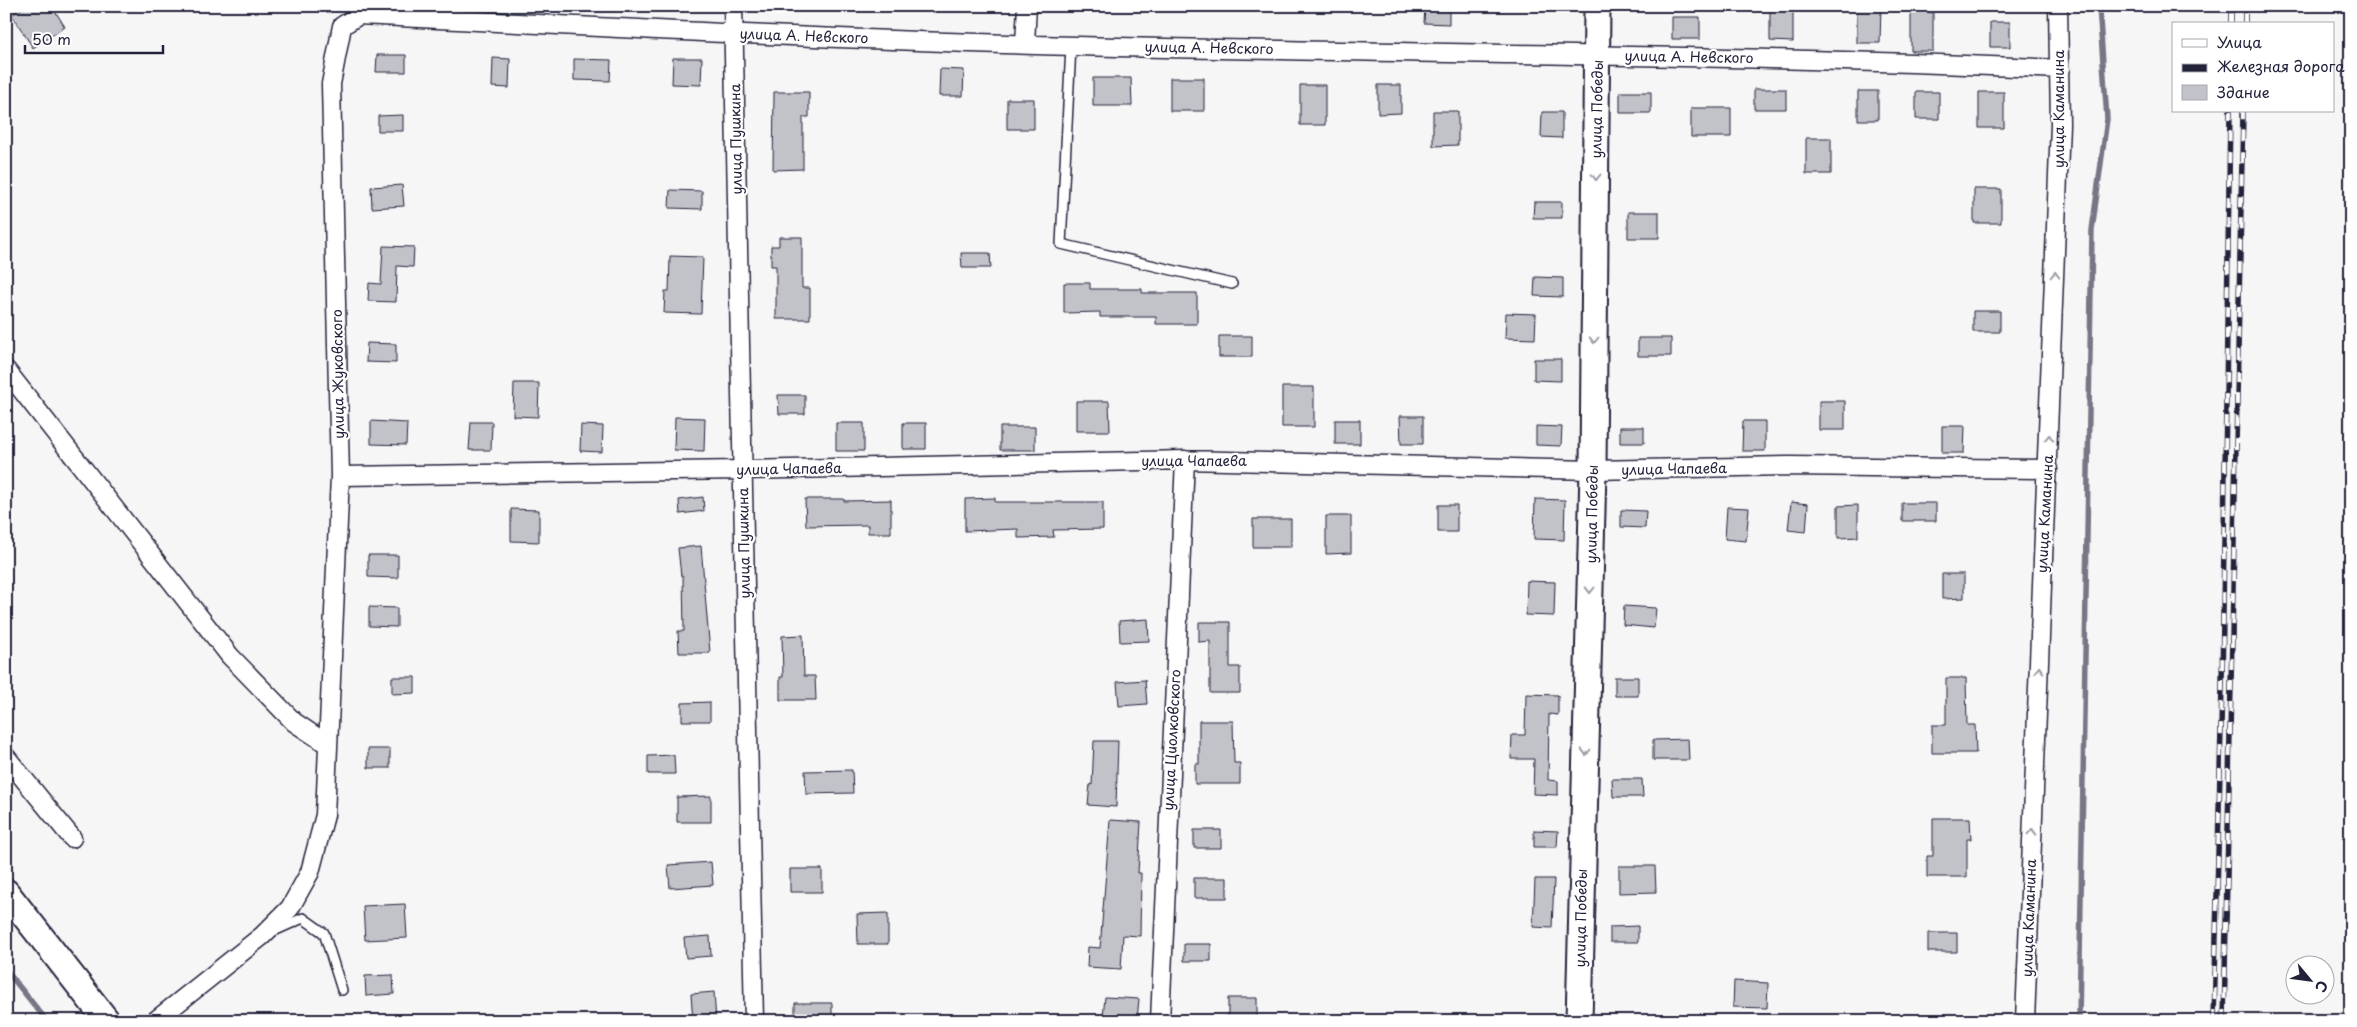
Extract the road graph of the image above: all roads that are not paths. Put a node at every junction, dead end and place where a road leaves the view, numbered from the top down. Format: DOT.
graph roads {
  1 [pos="733,6"];
  2 [pos="1027,6"];
  3 [pos="1597,6"];
  4 [pos="2058,6"];
  5 [pos="359,15"];
  6 [pos="734,33"];
  7 [pos="1025,43"];
  8 [pos="1071,46"];
  9 [pos="1597,55"];
  10 [pos="2060,69"];
  11 [pos="1232,284"];
  12 [pos="6,370"];
  13 [pos="1185,460"];
  14 [pos="2048,469"];
  15 [pos="743,470"];
  16 [pos="1593,470"];
  17 [pos="340,476"];
  18 [pos="327,744"];
  19 [pos="6,757"];
  20 [pos="72,838"];
  21 [pos="6,892"];
  22 [pos="262,936"];
  23 [pos="342,990"];
  24 [pos="107,1021"];
  25 [pos="155,1021"];
  26 [pos="754,1021"];
  27 [pos="1160,1021"];
  28 [pos="1579,1021"];
  29 [pos="2024,1021"];
  1 -- 6 [label="street, улица Пушкина"];
  2 -- 7 [label="street"];
  3 -- 9 [label="street, улица Победы"];
  4 -- 10 [label="street, улица Каманина"];
  5 -- 6 [label="street, улица А. Невского"];
  5 -- 17 [label="street, улица Жуковского"];
  6 -- 7 [label="street, улица А. Невского"];
  6 -- 15 [label="street, улица Пушкина"];
  7 -- 8 [label="street, улица А. Невского"];
  8 -- 9 [label="street, улица А. Невского"];
  8 -- 11 [label="lane"];
  9 -- 10 [label="street, улица А. Невского"];
  9 -- 16 [label="street, улица Победы, one-way"];
  14 -- 10 [label="street, улица Каманина, one-way"];
  12 -- 18 [label="street"];
  13 -- 15 [label="street, улица Чапаева"];
  13 -- 16 [label="street, улица Чапаева"];
  13 -- 27 [label="street, улица Циолковского"];
  14 -- 16 [label="street, улица Чапаева"];
  29 -- 14 [label="street, улица Каманина, one-way"];
  15 -- 17 [label="street, улица Чапаева"];
  15 -- 26 [label="street, улица Пушкина"];
  16 -- 28 [label="street, улица Победы, one-way"];
  17 -- 18 [label="street, улица Жуковского"];
  18 -- 22 [label="street, улица Жуковского"];
  19 -- 20 [label="street"];
  21 -- 24 [label="street"];
  22 -- 23 [label="lane"];
  22 -- 25 [label="street, улица Жуковского"];
}
